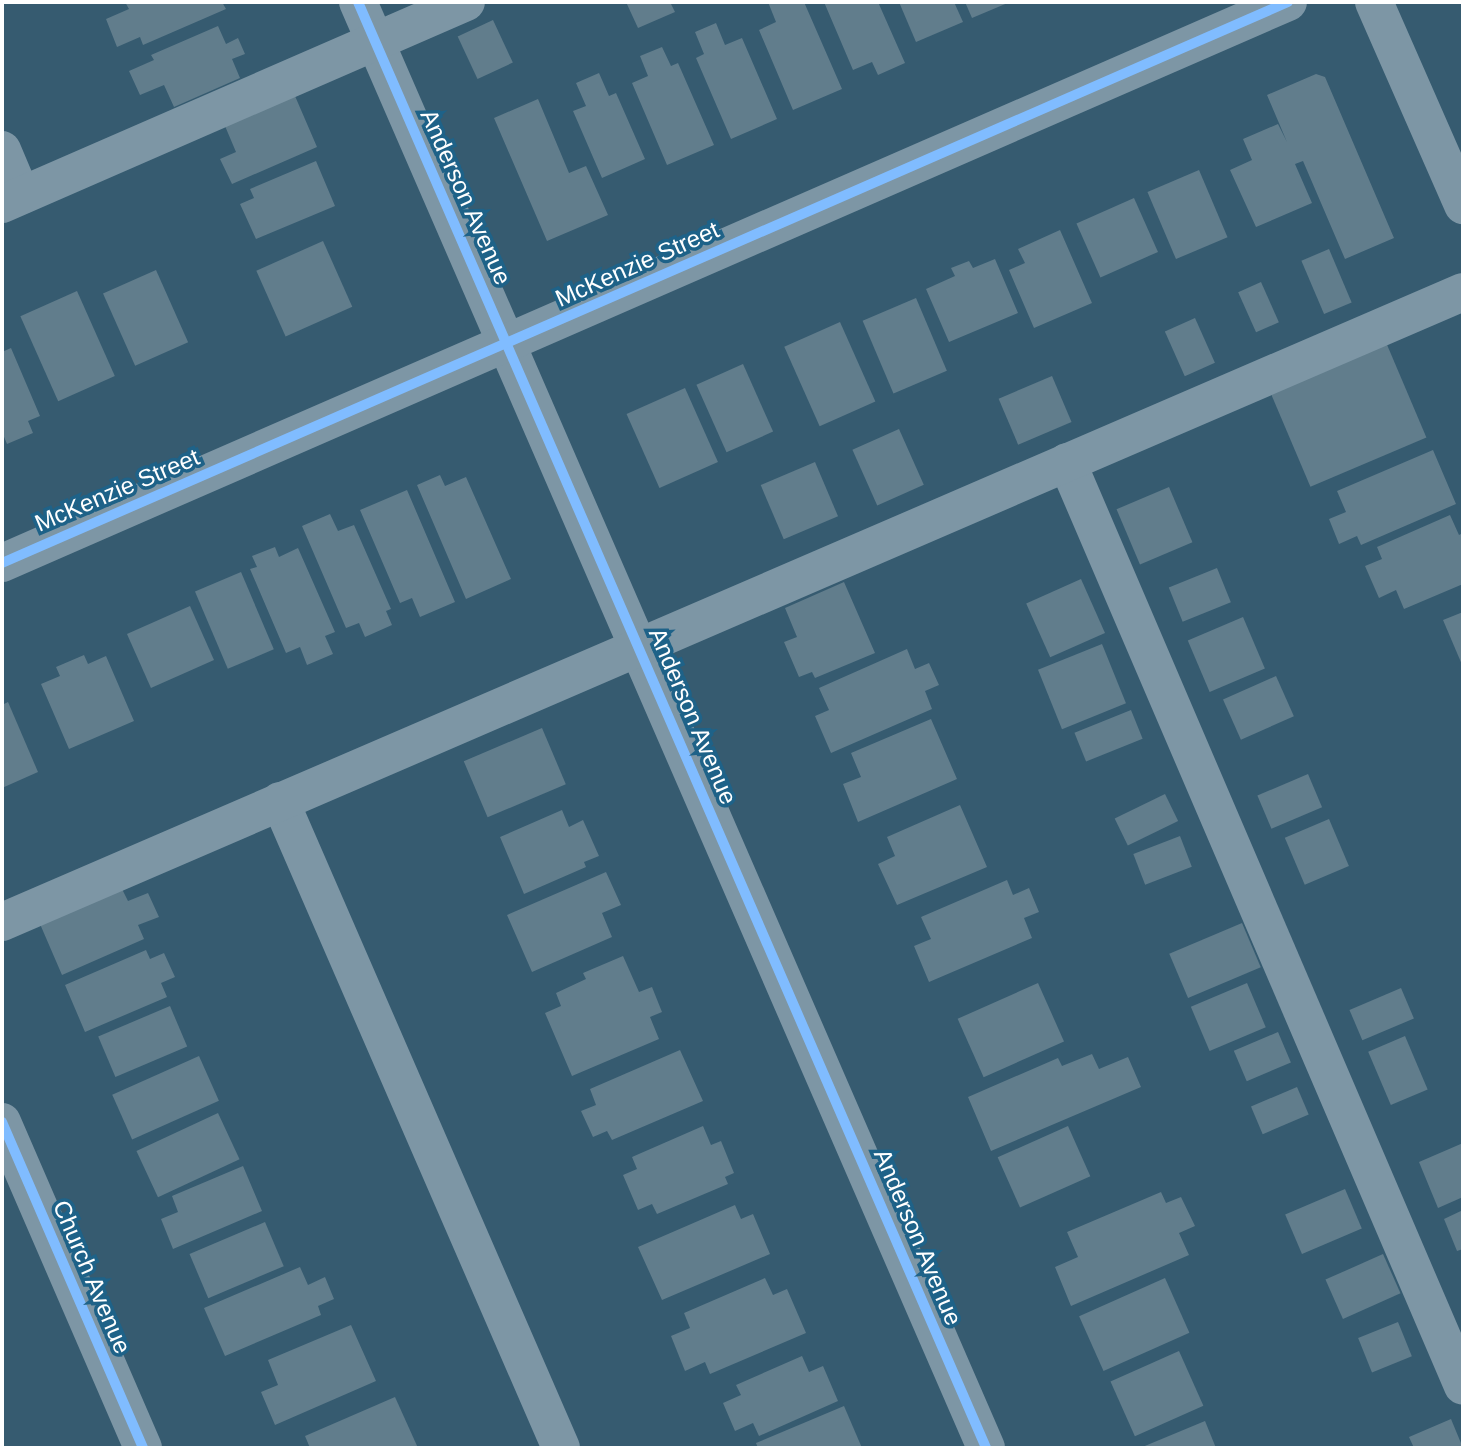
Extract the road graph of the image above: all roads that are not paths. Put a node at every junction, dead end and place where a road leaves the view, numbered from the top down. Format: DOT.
graph roads {
  1 [pos="358,2"];
  2 [pos="466,2"];
  3 [pos="1288,2"];
  4 [pos="1374,2"];
  5 [pos="375,41"];
  6 [pos="2,150"];
  7 [pos="12,200"];
  8 [pos="1463,205"];
  9 [pos="1463,292"];
  10 [pos="507,344"];
  11 [pos="1067,462"];
  12 [pos="2,563"];
  13 [pos="639,646"];
  14 [pos="280,801"];
  15 [pos="2,922"];
  16 [pos="2,1122"];
  17 [pos="1463,1386"];
  18 [pos="143,1448"];
  19 [pos="561,1448"];
  20 [pos="986,1448"];
  1 -- 5 [label="street, Anderson Avenue"];
  2 -- 5 [label="street"];
  3 -- 10 [label="street, McKenzie Street"];
  4 -- 8 [label="street"];
  5 -- 7 [label="street"];
  5 -- 10 [label="street, Anderson Avenue"];
  6 -- 7 [label="street"];
  9 -- 11 [label="street"];
  10 -- 12 [label="street, McKenzie Street"];
  10 -- 13 [label="street, Anderson Avenue"];
  11 -- 13 [label="street"];
  11 -- 17 [label="street"];
  13 -- 14 [label="street"];
  13 -- 20 [label="street, Anderson Avenue"];
  14 -- 15 [label="street"];
  14 -- 19 [label="street"];
  16 -- 18 [label="street, Church Avenue"];
}
